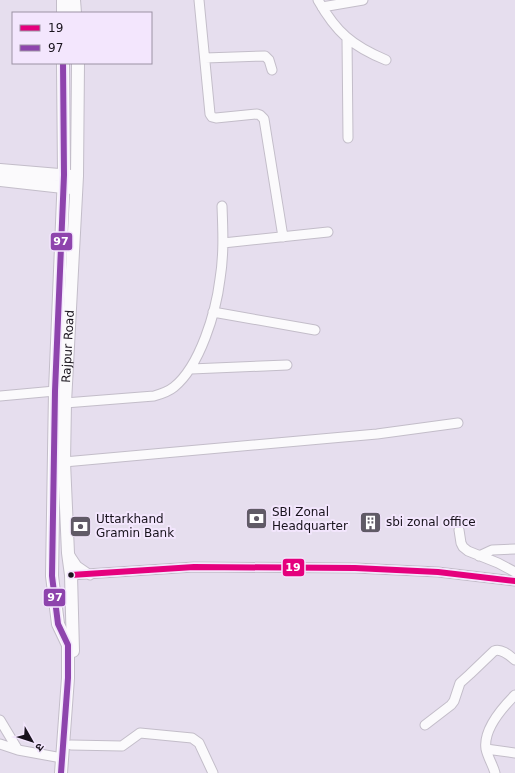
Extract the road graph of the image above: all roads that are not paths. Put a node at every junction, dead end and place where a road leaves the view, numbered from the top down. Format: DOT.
graph roads {
  1 [pos="62,0"];
  2 [pos="74,0"];
  3 [pos="199,0"];
  4 [pos="363,0"];
  5 [pos="320,4"];
  6 [pos="63,12"];
  7 [pos="75,12"];
  8 [pos="347,38"];
  9 [pos="205,58"];
  10 [pos="386,60"];
  11 [pos="63,64"];
  12 [pos="78,64"];
  13 [pos="272,70"];
  14 [pos="348,138"];
  15 [pos="0,170"];
  16 [pos="0,180"];
  17 [pos="64,181"];
  18 [pos="77,182"];
  19 [pos="222,206"];
  20 [pos="328,232"];
  21 [pos="283,237"];
  22 [pos="223,243"];
  23 [pos="213,312"];
  24 [pos="315,330"];
  25 [pos="287,365"];
  26 [pos="190,369"];
  27 [pos="55,391"];
  28 [pos="0,396"];
  29 [pos="65,403"];
  30 [pos="458,423"];
  31 [pos="64,462"];
  32 [pos="459,530"];
  33 [pos="515,549"];
  34 [pos="68,553"];
  35 [pos="479,556"];
  36 [pos="53,571"];
  37 [pos="515,572"];
  38 [pos="90,575"];
  39 [pos="71,576"];
  40 [pos="515,581"];
  41 [pos="54,584"];
  42 [pos="515,660"];
  43 [pos="515,695"];
  44 [pos="0,720"];
  45 [pos="425,725"];
  46 [pos="0,744"];
  47 [pos="71,746"];
  48 [pos="486,749"];
  49 [pos="18,750"];
  50 [pos="515,753"];
  51 [pos="62,758"];
  52 [pos="61,773"];
  53 [pos="68,773"];
  54 [pos="213,773"];
  55 [pos="495,773"];
  1 -- 6 [label="main road"];
  2 -- 7 [label="main road"];
  3 -- 9 [label="street"];
  4 -- 5 [label="street"];
  5 -- 8 [label="street"];
  8 -- 10 [label="street"];
  8 -- 14 [label="street"];
  9 -- 13 [label="street"];
  9 -- 21 [label="street"];
  11 -- 17 [label="main road, Rajpur Road"];
  12 -- 18 [label="main road, Rajpur Road"];
  15 -- 17 [label="main road"];
  16 -- 17 [label="main road"];
  17 -- 18 [label="main road"];
  17 -- 27 [label="main road, Rajpur Road"];
  18 -- 29 [label="main road, Rajpur Road"];
  19 -- 22 [label="street"];
  20 -- 21 [label="street"];
  21 -- 22 [label="street"];
  22 -- 23 [label="street"];
  23 -- 24 [label="street"];
  23 -- 26 [label="street"];
  25 -- 26 [label="street"];
  26 -- 29 [label="street"];
  27 -- 28 [label="street"];
  27 -- 36 [label="main road, Rajpur Road"];
  29 -- 31 [label="main road, Rajpur Road"];
  30 -- 31 [label="street"];
  31 -- 34 [label="main road, Rajpur Road"];
  32 -- 35 [label="street"];
  33 -- 35 [label="street"];
  34 -- 38 [label="street"];
  34 -- 39 [label="main road, Rajpur Road"];
  35 -- 37 [label="street"];
  36 -- 39 [label="main road"];
  36 -- 41 [label="main road, Rajpur Road"];
  38 -- 39 [label="street"];
  38 -- 40 [label="street"];
  39 -- 41 [label="main road"];
  39 -- 47 [label="main road, Rajpur Road"];
  41 -- 51 [label="main road, Rajpur Road"];
  42 -- 45 [label="street"];
  43 -- 48 [label="street"];
  44 -- 49 [label="street"];
  46 -- 49 [label="street"];
  47 -- 53 [label="main road, Rajpur Road"];
  47 -- 54 [label="street"];
  48 -- 50 [label="street"];
  48 -- 55 [label="street"];
  49 -- 51 [label="street"];
  51 -- 52 [label="main road, Rajpur Road"];
}
